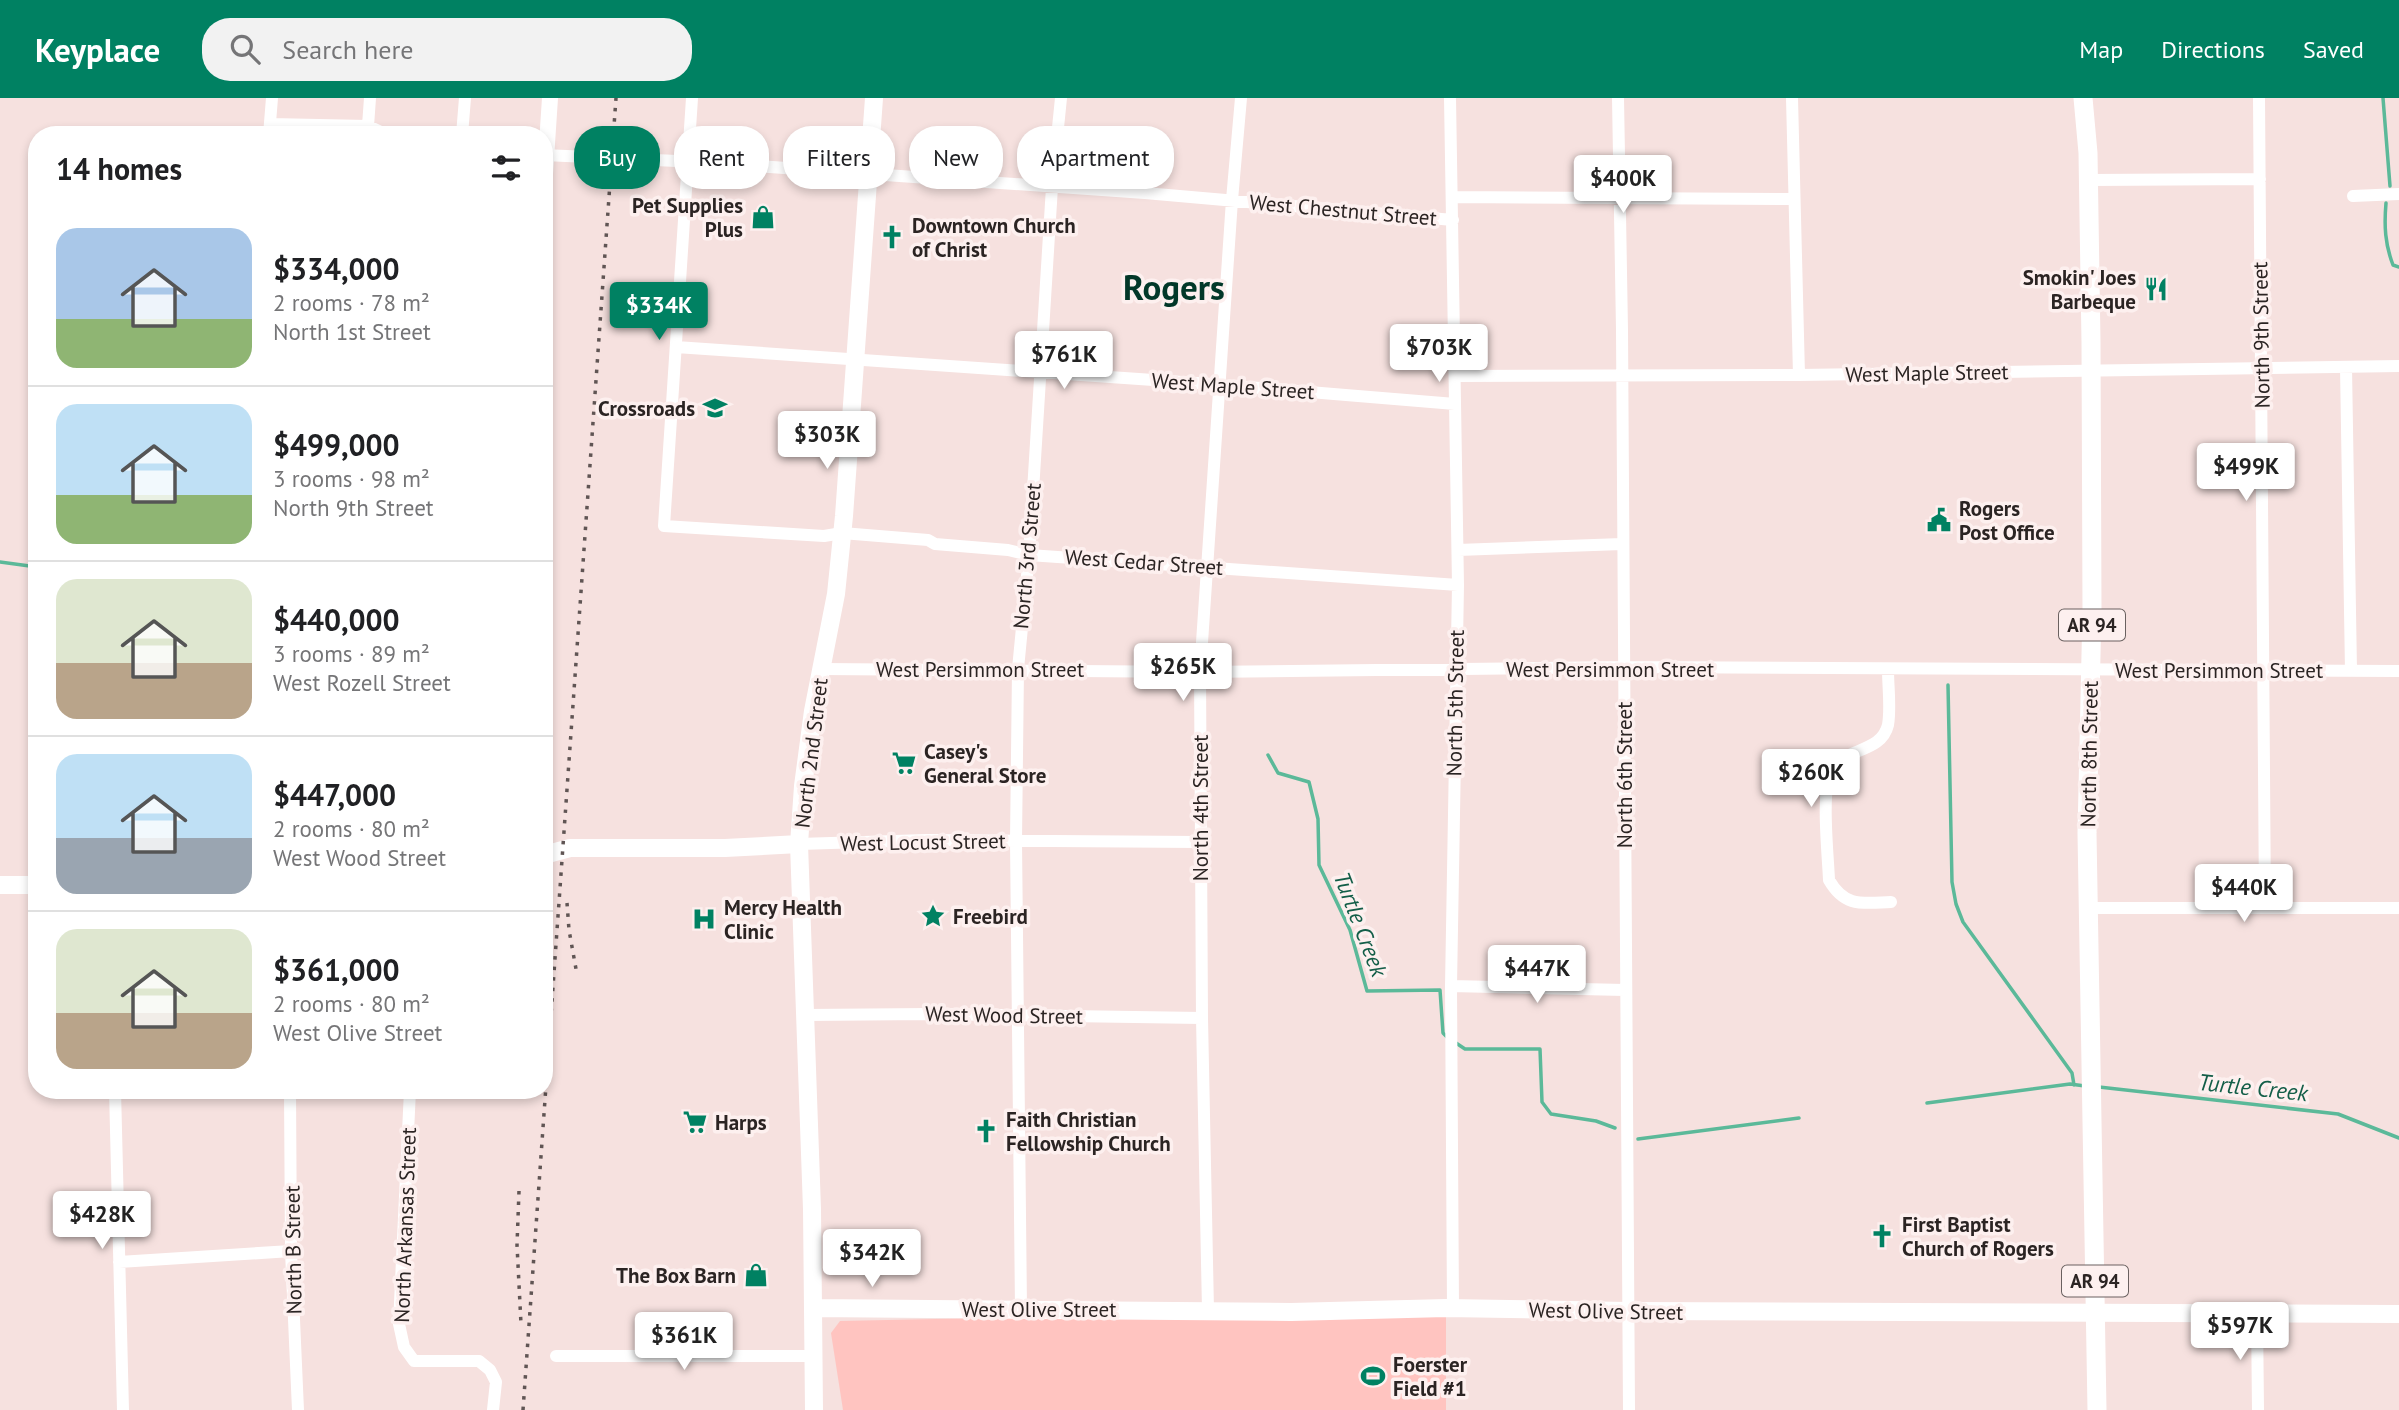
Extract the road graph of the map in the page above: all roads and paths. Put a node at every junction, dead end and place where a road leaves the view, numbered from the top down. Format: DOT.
graph roads {
  1 [pos="272,98"];
  2 [pos="370,98"];
  3 [pos="465,98"];
  4 [pos="550,98"];
  5 [pos="692,98"];
  6 [pos="874,98"];
  7 [pos="1061,98"];
  8 [pos="1241,98"];
  9 [pos="1450,98"];
  10 [pos="1618,98"];
  11 [pos="1792,98"];
  12 [pos="2083,98"];
  13 [pos="2259,98"];
  14 [pos="269,126"];
  15 [pos="368,126"];
  16 [pos="463,126"];
  17 [pos="548,126"];
  18 [pos="690,126"];
  19 [pos="872,126"];
  20 [pos="1058,126"];
  21 [pos="553,155"];
  22 [pos="674,161"];
  23 [pos="895,178"];
  24 [pos="2260,179"];
  25 [pos="2089,180"];
  26 [pos="1017,185"];
  27 [pos="686,189"];
  28 [pos="868,189"];
  29 [pos="1052,189"];
  30 [pos="1080,189"];
  31 [pos="2399,194"];
  32 [pos="2353,196"];
  33 [pos="1452,197"];
  34 [pos="1619,199"];
  35 [pos="1794,199"];
  36 [pos="1232,200"];
  37 [pos="1453,219"];
  38 [pos="676,347"];
  39 [pos="854,361"];
  40 [pos="2399,366"];
  41 [pos="2346,367"];
  42 [pos="2262,369"];
  43 [pos="2091,370"];
  44 [pos="1039,372"];
  45 [pos="1621,375"];
  46 [pos="1798,375"];
  47 [pos="1455,376"];
  48 [pos="1220,385"];
  49 [pos="1455,404"];
  50 [pos="842,533"];
  51 [pos="1622,544"];
  52 [pos="1458,550"];
  53 [pos="1029,555"];
  54 [pos="1208,566"];
  55 [pos="1458,585"];
  56 [pos="1623,667"];
  57 [pos="1018,668"];
  58 [pos="821,669"];
  59 [pos="1455,670"];
  60 [pos="1888,670"];
  61 [pos="2091,670"];
  62 [pos="2263,670"];
  63 [pos="2351,671"];
  64 [pos="2399,671"];
  65 [pos="1200,672"];
  66 [pos="1016,841"];
  67 [pos="1200,842"];
  68 [pos="799,844"];
  69 [pos="553,852"];
  70 [pos="0,885"];
  71 [pos="28,886"];
  72 [pos="1891,902"];
  73 [pos="2265,907"];
  74 [pos="2089,908"];
  75 [pos="2399,908"];
  76 [pos="1451,986"];
  77 [pos="1625,990"];
  78 [pos="1019,1014"];
  79 [pos="805,1015"];
  80 [pos="1202,1018"];
  81 [pos="115,1099"];
  82 [pos="290,1099"];
  83 [pos="410,1099"];
  84 [pos="291,1251"];
  85 [pos="119,1262"];
  86 [pos="813,1307"];
  87 [pos="1021,1309"];
  88 [pos="1454,1309"];
  89 [pos="1209,1310"];
  90 [pos="1629,1311"];
  91 [pos="2257,1313"];
  92 [pos="2096,1314"];
  93 [pos="2399,1314"];
  94 [pos="556,1356"];
  95 [pos="813,1356"];
  96 [pos="123,1410"];
  97 [pos="298,1410"];
  98 [pos="493,1410"];
  99 [pos="814,1410"];
  100 [pos="1629,1410"];
  101 [pos="2097,1410"];
  102 [pos="2258,1410"];
  1 -- 14 [label="street"];
  2 -- 15 [label="street"];
  3 -- 16 [label="street"];
  4 -- 17 [label="street"];
  5 -- 18 [label="street"];
  6 -- 19 [label="main road, North 2nd Street"];
  7 -- 20 [label="street, North 3rd Street"];
  8 -- 36 [label="street, North 4th Street"];
  9 -- 33 [label="street, North 5th Street"];
  10 -- 34 [label="street, North 6th Street"];
  11 -- 35 [label="street"];
  12 -- 25 [label="main road, North 8th Street / AR 94"];
  13 -- 24 [label="street, North 9th Street"];
  21 -- 22 [label="street, West Chestnut Street"];
  23 -- 26 [label="street, West Chestnut Street"];
  24 -- 25 [label="street"];
  24 -- 42 [label="street, North 9th Street"];
  25 -- 43 [label="main road, North 8th Street / AR 94"];
  27 -- 38 [label="street"];
  28 -- 39 [label="main road, North 2nd Street"];
  29 -- 44 [label="street, North 3rd Street"];
  30 -- 36 [label="street, West Chestnut Street"];
  31 -- 32 [label="street"];
  33 -- 34 [label="street, West Chestnut Street"];
  33 -- 37 [label="street, North 5th Street"];
  34 -- 35 [label="street, West Chestnut Street"];
  34 -- 45 [label="street, North 6th Street"];
  35 -- 46 [label="street"];
  36 -- 37 [label="street, West Chestnut Street"];
  36 -- 48 [label="street, North 4th Street"];
  37 -- 47 [label="street, North 5th Street"];
  38 -- 39 [label="street, West Maple Street"];
  38 -- 50 [label="street, West Cedar Street"];
  39 -- 44 [label="street, West Maple Street"];
  39 -- 50 [label="main road, North 2nd Street"];
  40 -- 41 [label="street, West Maple Street"];
  41 -- 42 [label="street, West Maple Street"];
  41 -- 63 [label="street"];
  42 -- 43 [label="street, West Maple Street"];
  42 -- 62 [label="street, North 9th Street"];
  43 -- 46 [label="street, West Maple Street"];
  43 -- 61 [label="main road, North 8th Street / AR 94"];
  44 -- 48 [label="street, West Maple Street"];
  44 -- 53 [label="street, North 3rd Street"];
  45 -- 46 [label="street, West Maple Street"];
  45 -- 47 [label="street, West Maple Street"];
  45 -- 51 [label="street, North 6th Street"];
  47 -- 49 [label="street, North 5th Street"];
  48 -- 49 [label="street, West Maple Street"];
  48 -- 54 [label="street, North 4th Street"];
  49 -- 52 [label="street, North 5th Street"];
  50 -- 53 [label="street, West Cedar Street"];
  50 -- 58 [label="main road, North 2nd Street"];
  51 -- 52 [label="street"];
  51 -- 56 [label="street, North 6th Street"];
  52 -- 55 [label="street, North 5th Street"];
  53 -- 54 [label="street, West Cedar Street"];
  53 -- 57 [label="street, North 3rd Street"];
  54 -- 55 [label="street, West Cedar Street"];
  54 -- 65 [label="street, North 4th Street"];
  55 -- 59 [label="street, North 5th Street"];
  56 -- 59 [label="street, West Persimmon Street"];
  56 -- 60 [label="street, West Persimmon Street"];
  56 -- 77 [label="street, North 6th Street"];
  57 -- 58 [label="street, West Persimmon Street"];
  57 -- 65 [label="street, West Persimmon Street"];
  57 -- 66 [label="street, North 3rd Street"];
  58 -- 68 [label="main road, North 2nd Street"];
  59 -- 65 [label="street, West Persimmon Street"];
  59 -- 76 [label="street, North 5th Street"];
  60 -- 61 [label="street, West Persimmon Street"];
  60 -- 72 [label="street"];
  61 -- 62 [label="street, West Persimmon Street"];
  61 -- 74 [label="main road, North 8th Street / AR 94"];
  62 -- 63 [label="street, West Persimmon Street"];
  62 -- 73 [label="street, North 9th Street"];
  63 -- 64 [label="street, West Persimmon Street"];
  65 -- 67 [label="street, North 4th Street"];
  66 -- 67 [label="street, West Locust Street"];
  66 -- 68 [label="street, West Locust Street"];
  66 -- 78 [label="street, North 3rd Street"];
  67 -- 80 [label="street, North 4th Street"];
  68 -- 69 [label="main road, West Locust Street"];
  68 -- 79 [label="main road, North 2nd Street"];
  70 -- 71 [label="main road"];
  73 -- 74 [label="street"];
  73 -- 75 [label="street"];
  74 -- 92 [label="main road, North 8th Street / AR 94"];
  76 -- 77 [label="street"];
  76 -- 88 [label="street, North 5th Street"];
  77 -- 90 [label="street, North 6th Street"];
  78 -- 79 [label="street, West Wood Street"];
  78 -- 80 [label="street, West Wood Street"];
  78 -- 87 [label="street, North 3rd Street"];
  79 -- 86 [label="main road, North 2nd Street"];
  80 -- 89 [label="street, North 4th Street"];
  81 -- 85 [label="street"];
  82 -- 84 [label="street, North B Street"];
  83 -- 98 [label="street, North Arkansas Street"];
  84 -- 85 [label="street"];
  84 -- 97 [label="street, North B Street"];
  85 -- 96 [label="street"];
  86 -- 87 [label="main road, West Olive Street"];
  86 -- 95 [label="main road, North 2nd Street"];
  87 -- 89 [label="main road, West Olive Street"];
  88 -- 89 [label="main road, West Olive Street"];
  88 -- 90 [label="main road, West Olive Street"];
  90 -- 92 [label="main road, West Olive Street"];
  90 -- 100 [label="street, North 6th Street"];
  91 -- 92 [label="main road, West Olive Street"];
  91 -- 93 [label="main road, West Olive Street"];
  91 -- 102 [label="street"];
  92 -- 101 [label="main road, North 8th Street / AR 94"];
  94 -- 95 [label="street"];
  95 -- 99 [label="main road, North 2nd Street"];
}
